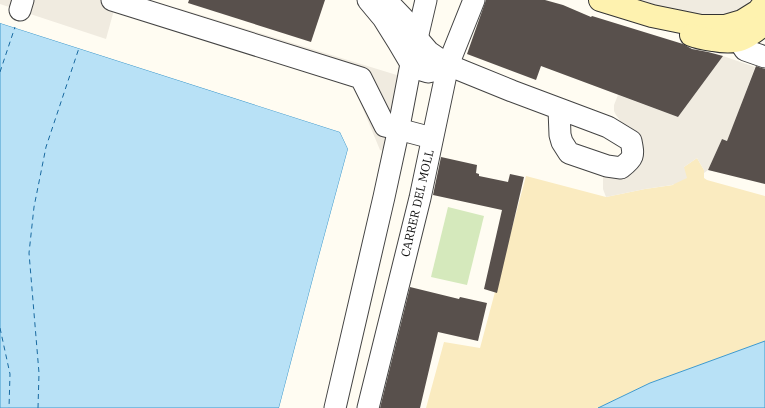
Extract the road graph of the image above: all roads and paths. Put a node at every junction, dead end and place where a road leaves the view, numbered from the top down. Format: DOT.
graph roads {
  1 [pos="112,0"];
  2 [pos="368,0"];
  3 [pos="386,0"];
  4 [pos="474,0"];
  5 [pos="600,0"];
  6 [pos="765,2"];
  7 [pos="652,16"];
  8 [pos="418,18"];
  9 [pos="765,24"];
  10 [pos="739,41"];
  11 [pos="765,57"];
  12 [pos="448,65"];
  13 [pos="403,69"];
  14 [pos="560,109"];
  15 [pos="394,128"];
  16 [pos="432,138"];
  17 [pos="335,408"];
  18 [pos="368,408"];
  1 -- 15 [label="street"];
  2 -- 13 [label="street"];
  3 -- 8 [label="street"];
  4 -- 12 [label="street, CARRER DEL MOLL"];
  5 -- 7 [label="street"];
  6 -- 7 [label="street"];
  7 -- 10 [label="street"];
  8 -- 12 [label="street"];
  8 -- 13 [label="street"];
  9 -- 10 [label="street"];
  10 -- 11 [label="street"];
  12 -- 13 [label="street"];
  12 -- 14 [label="street"];
  12 -- 16 [label="street, CARRER DEL MOLL"];
  13 -- 15 [label="street"];
  15 -- 16 [label="street"];
  15 -- 17 [label="street"];
  16 -- 18 [label="street, CARRER DEL MOLL"];
}
